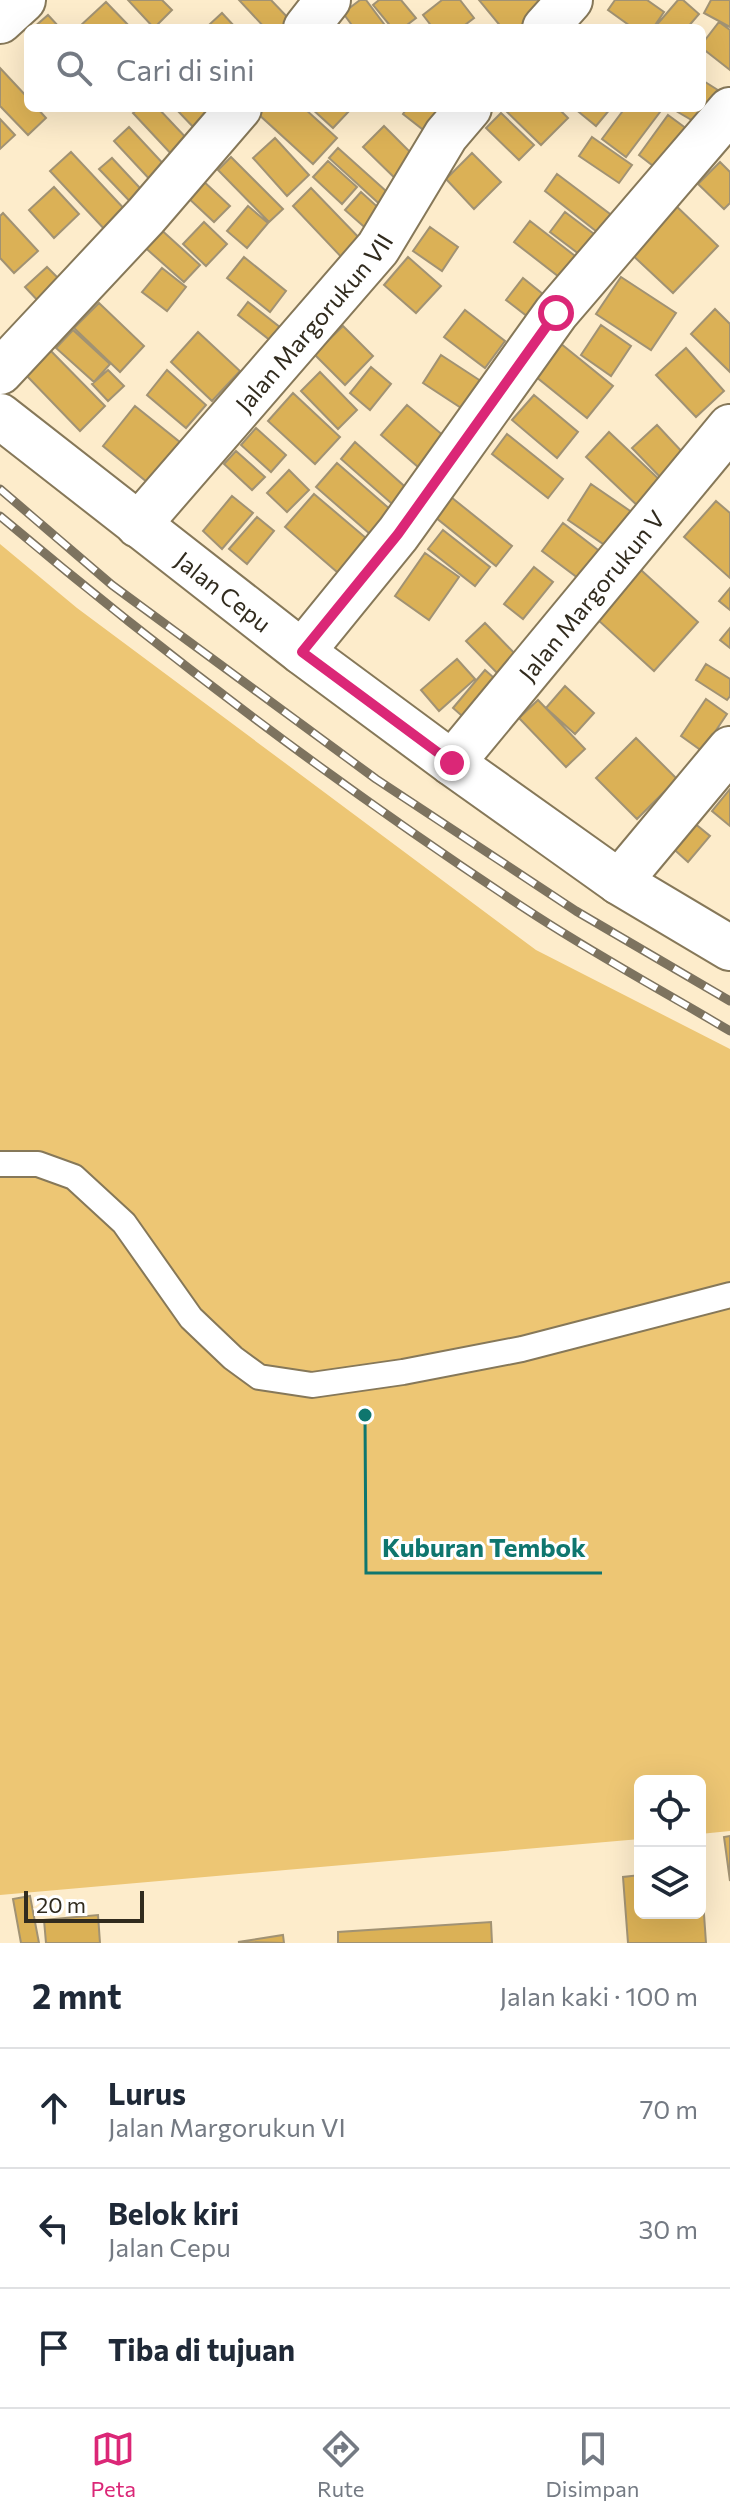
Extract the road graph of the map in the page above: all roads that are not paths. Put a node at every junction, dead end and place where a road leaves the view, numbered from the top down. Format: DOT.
graph roads {
  1 [pos="23,0"];
  2 [pos="328,0"];
  3 [pos="570,0"];
  4 [pos="0,21"];
  5 [pos="309,24"];
  6 [pos="549,24"];
  7 [pos="730,110"];
  8 [pos="236,112"];
  9 [pos="466,112"];
  10 [pos="0,372"];
  11 [pos="0,416"];
  12 [pos="730,427"];
  13 [pos="138,525"];
  14 [pos="302,652"];
  15 [pos="730,749"];
  16 [pos="452,763"];
  17 [pos="619,882"];
  18 [pos="730,948"];
  19 [pos="0,1164"];
  20 [pos="730,1295"];
  1 -- 4 [label="street"];
  2 -- 5 [label="street"];
  3 -- 6 [label="street"];
  7 -- 14 [label="street"];
  8 -- 10 [label="street"];
  9 -- 13 [label="street, Jalan Margorukun VII"];
  11 -- 13 [label="street, Jalan Cepu"];
  12 -- 16 [label="street, Jalan Margorukun V"];
  13 -- 14 [label="street, Jalan Cepu"];
  14 -- 16 [label="street, Jalan Cepu"];
  15 -- 17 [label="street"];
  16 -- 17 [label="street, Jalan Cepu"];
  17 -- 18 [label="street, Jalan Cepu"];
  19 -- 20 [label="lane"];
}
